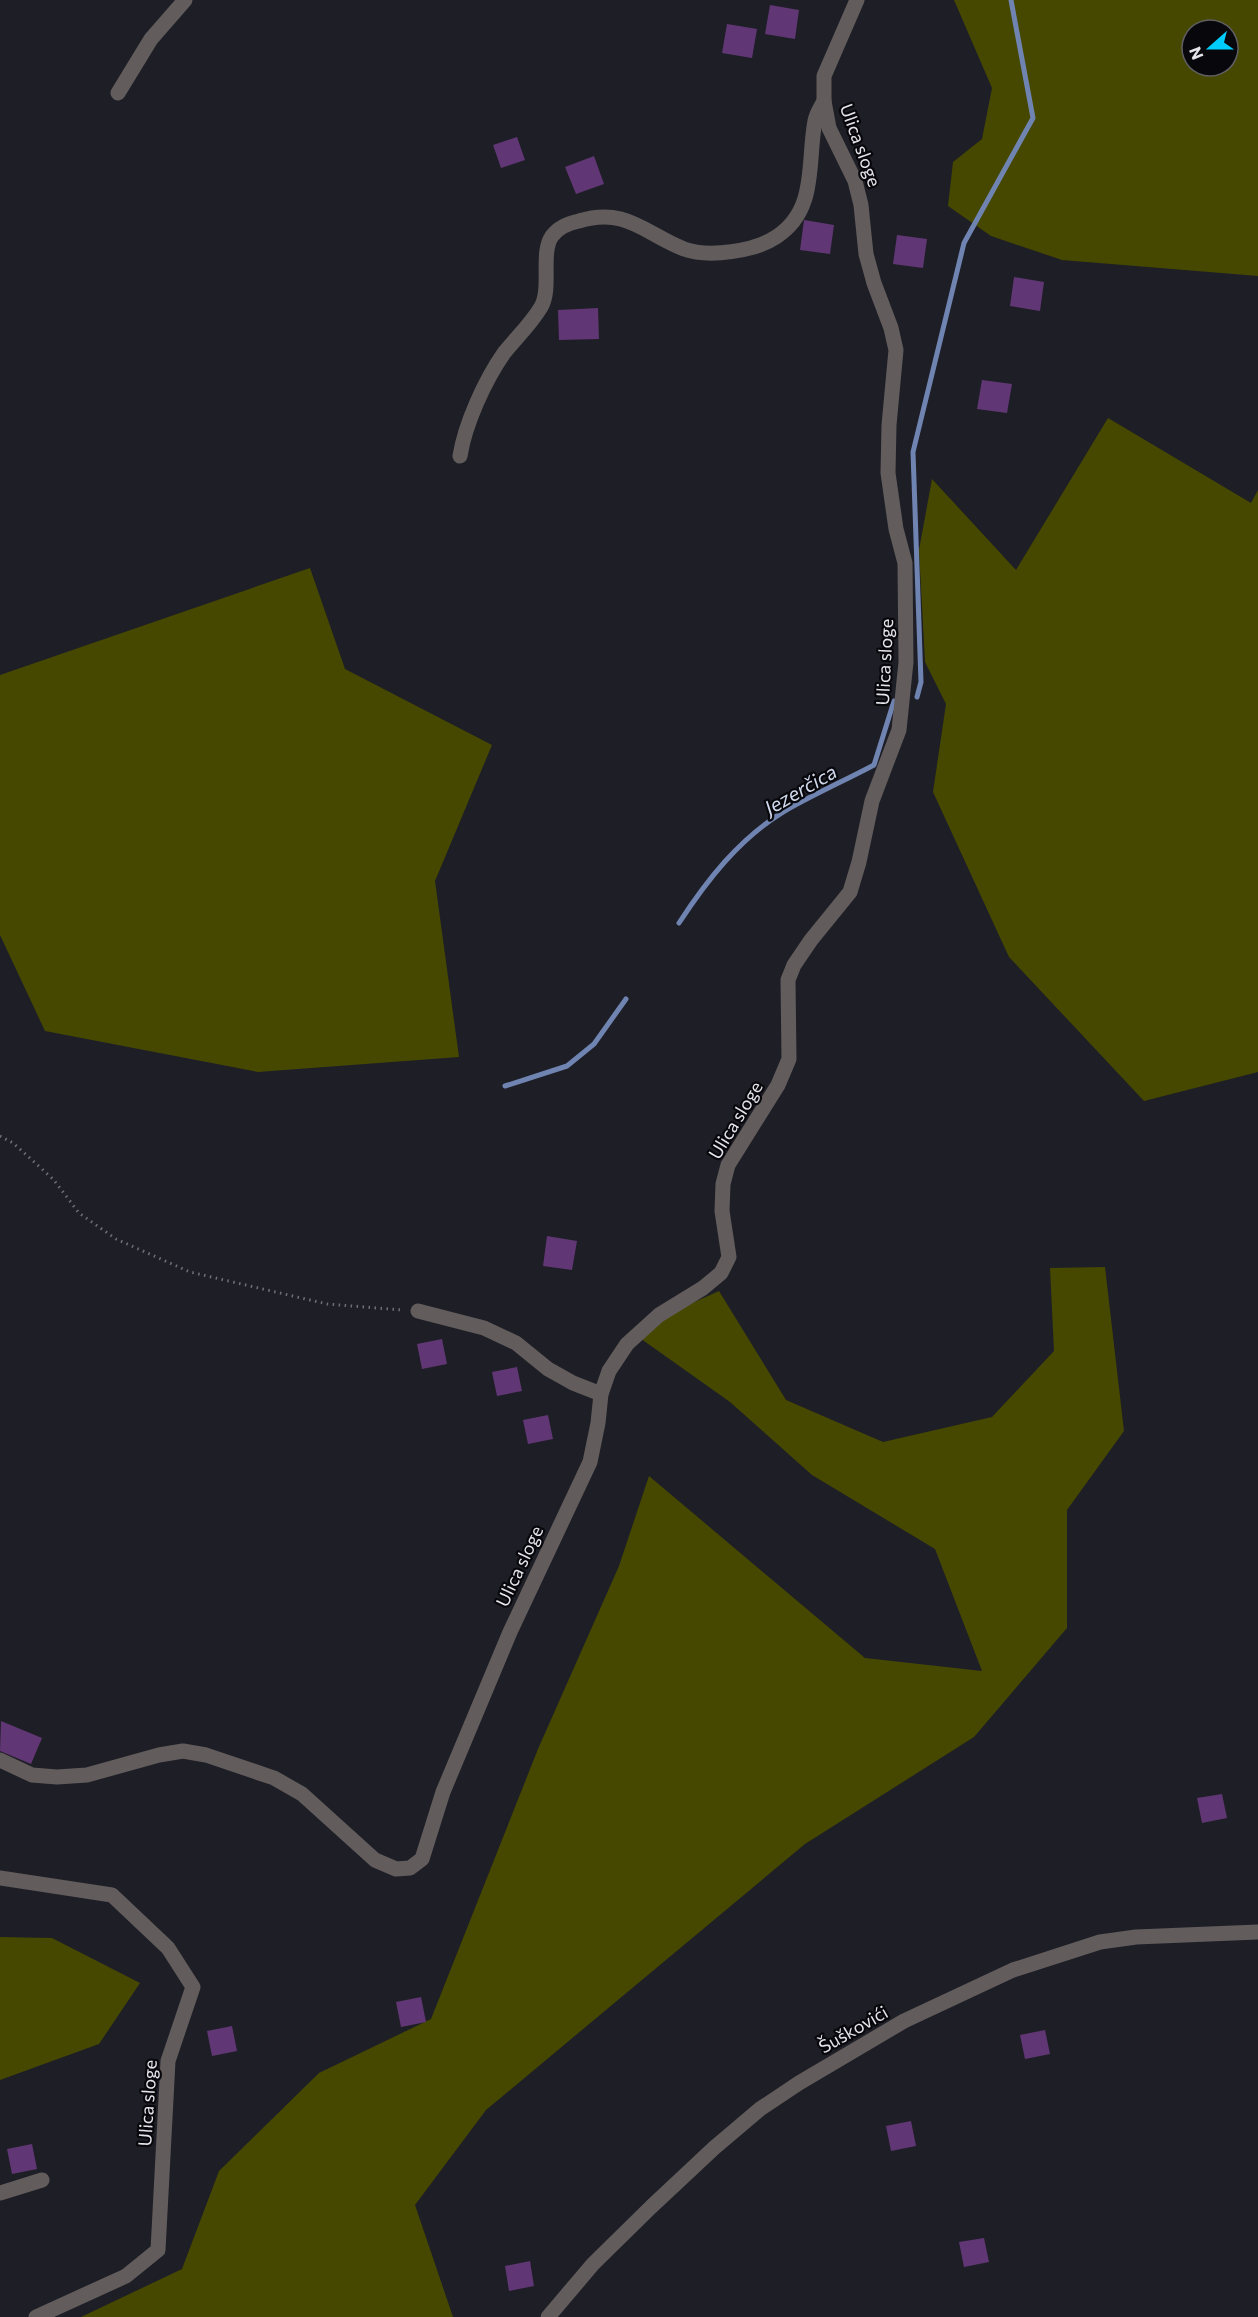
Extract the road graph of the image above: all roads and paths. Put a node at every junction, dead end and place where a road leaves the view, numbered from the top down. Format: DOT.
graph roads {
  1 [pos="185,0"];
  2 [pos="857,0"];
  3 [pos="118,93"];
  4 [pos="824,101"];
  5 [pos="459,456"];
  6 [pos="0,1136"];
  7 [pos="418,1311"];
  8 [pos="601,1394"];
  9 [pos="0,1760"];
  10 [pos="0,1878"];
  11 [pos="1258,1932"];
  12 [pos="42,2180"];
  13 [pos="0,2193"];
  14 [pos="36,2317"];
  15 [pos="548,2317"];
  1 -- 3 [label="street"];
  2 -- 4 [label="street, Ulica sloge"];
  4 -- 5 [label="street"];
  4 -- 8 [label="street, Ulica sloge"];
  6 -- 7 [label="path"];
  7 -- 8 [label="street"];
  8 -- 9 [label="street, Ulica sloge"];
  10 -- 14 [label="street, Ulica sloge"];
  11 -- 15 [label="street, Šuškovići"];
  12 -- 13 [label="street"];
}
